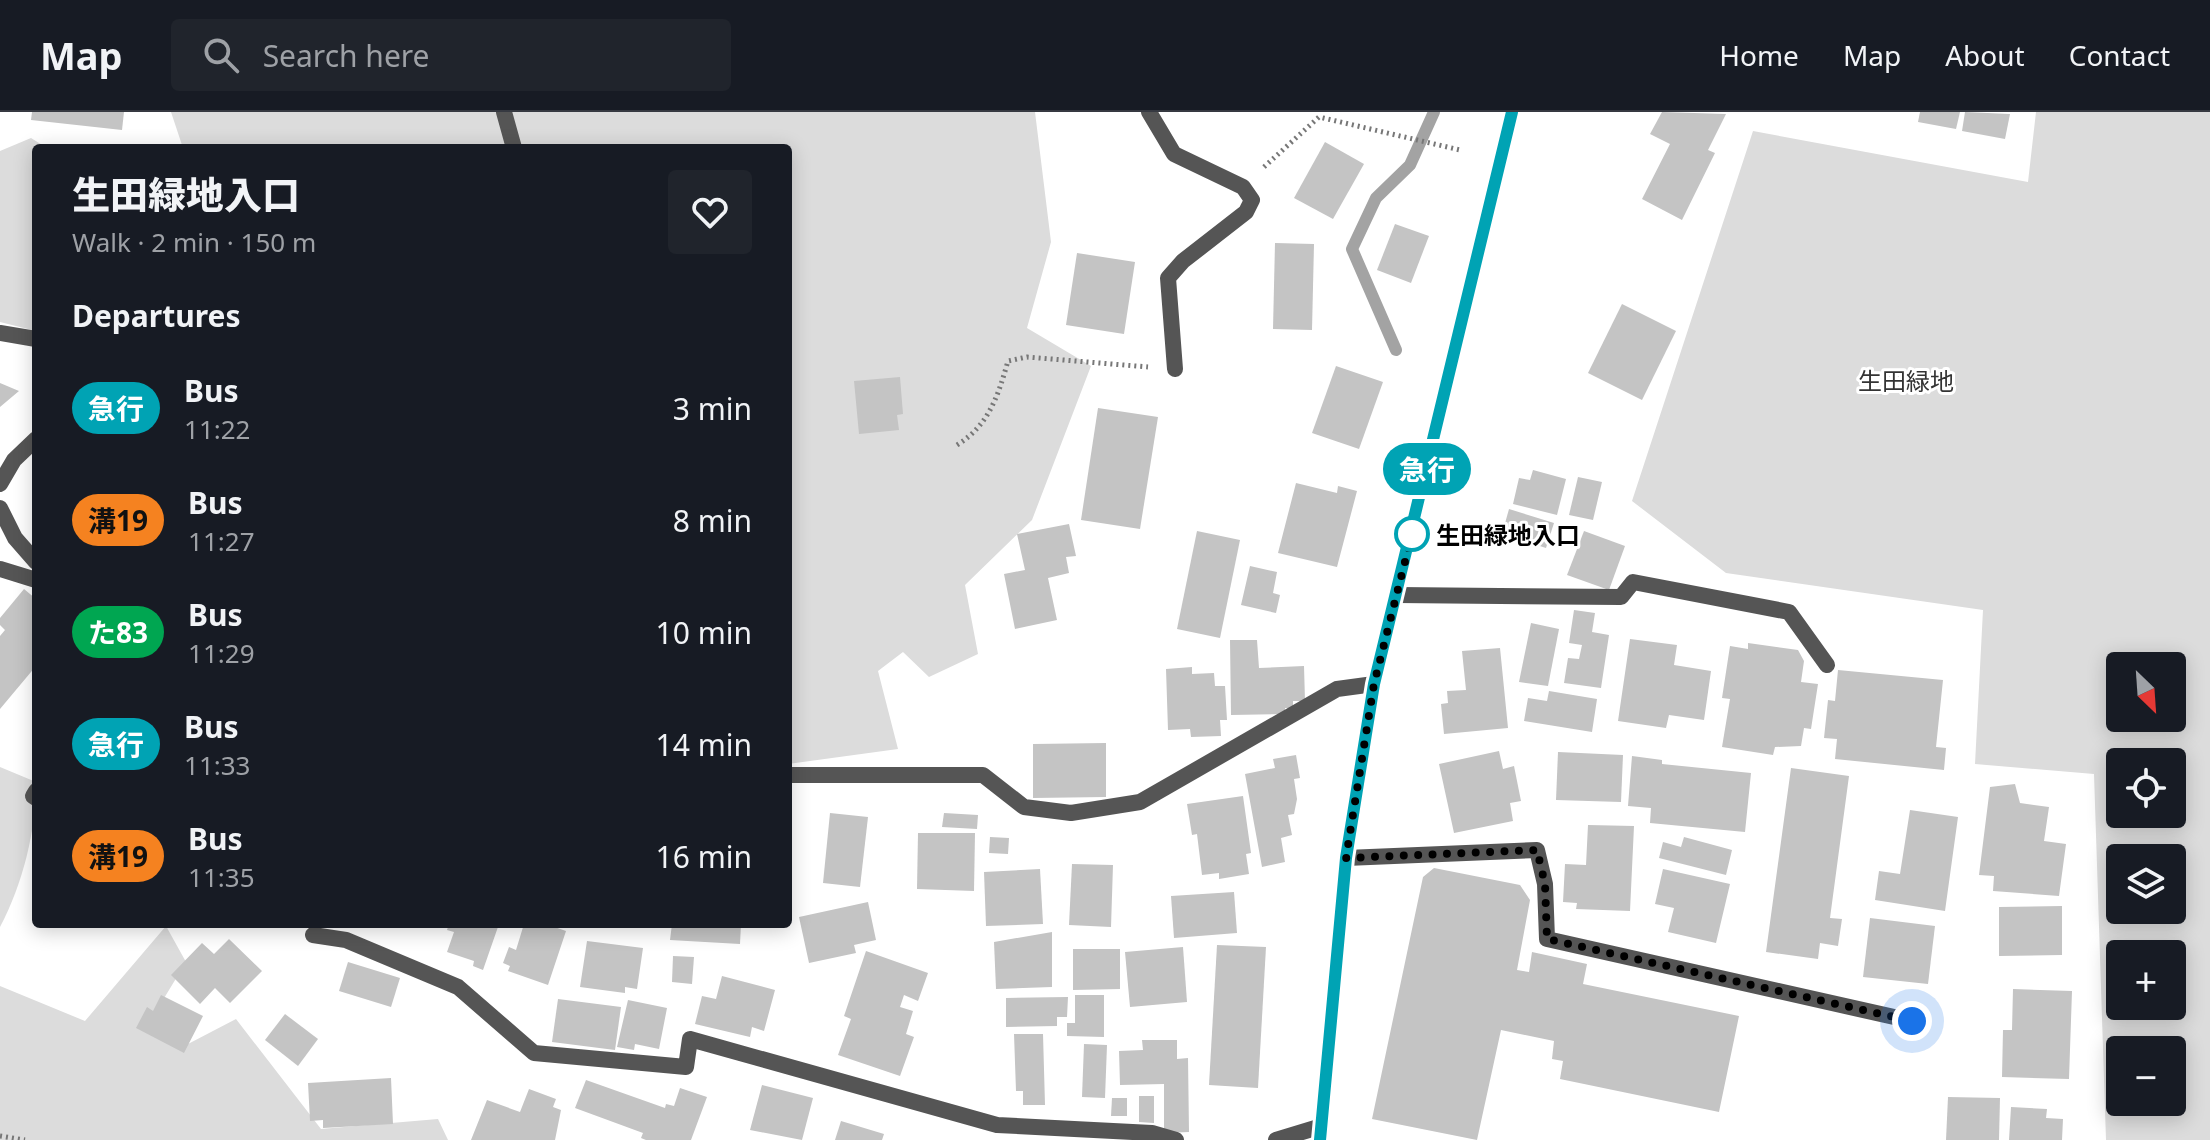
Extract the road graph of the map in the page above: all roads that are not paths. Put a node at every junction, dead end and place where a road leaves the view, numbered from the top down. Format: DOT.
graph roads {
  1 [pos="504,112"];
  2 [pos="1149,112"];
  3 [pos="1512,112"];
  4 [pos="513,144"];
  5 [pos="0,333"];
  6 [pos="32,338"];
  7 [pos="1175,369"];
  8 [pos="32,443"];
  9 [pos="0,484"];
  10 [pos="0,508"];
  11 [pos="32,557"];
  12 [pos="0,569"];
  13 [pos="32,579"];
  14 [pos="1397,595"];
  15 [pos="1827,665"];
  16 [pos="1374,684"];
  17 [pos="792,775"];
  18 [pos="1346,858"];
  19 [pos="313,935"];
  20 [pos="1912,1021"];
  21 [pos="1321,1133"];
  22 [pos="1176,1140"];
  23 [pos="1276,1140"];
  1 -- 4 [label="street"];
  2 -- 7 [label="street"];
  3 -- 14 [label="street"];
  5 -- 6 [label="street"];
  8 -- 9 [label="street"];
  10 -- 11 [label="street"];
  12 -- 13 [label="street"];
  14 -- 15 [label="street"];
  14 -- 16 [label="street"];
  16 -- 17 [label="street"];
  16 -- 18 [label="street"];
  18 -- 20 [label="street"];
  18 -- 21 [label="street"];
  19 -- 22 [label="street"];
  21 -- 23 [label="street"];
}
